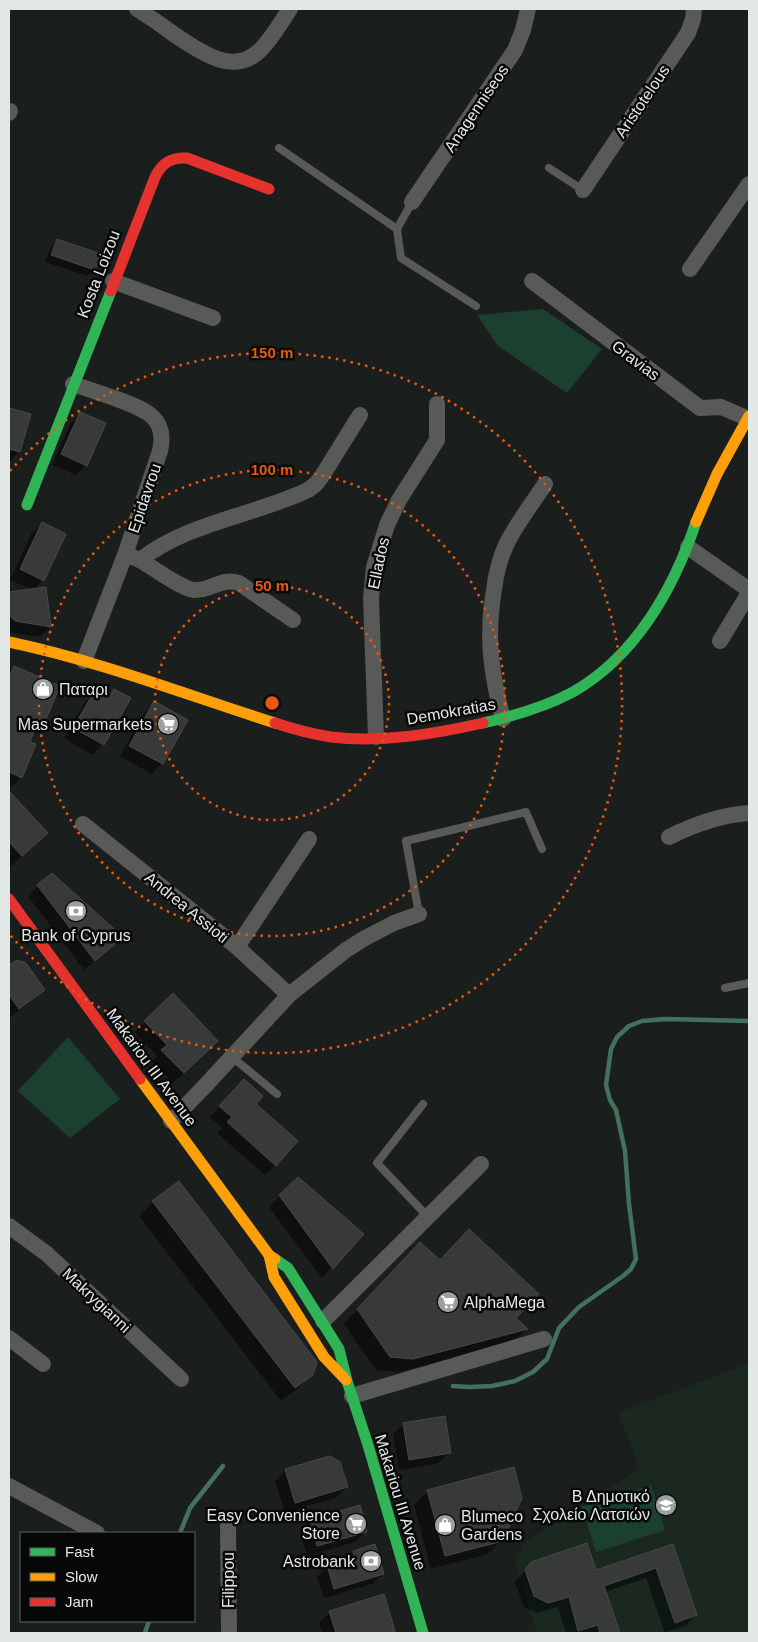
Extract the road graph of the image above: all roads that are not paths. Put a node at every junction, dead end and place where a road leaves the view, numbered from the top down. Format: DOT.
graph roads {
  1 [pos="137,9"];
  2 [pos="290,9"];
  3 [pos="528,9"];
  4 [pos="694,9"];
  5 [pos="279,148"];
  6 [pos="549,168"];
  7 [pos="749,184"];
  8 [pos="269,189"];
  9 [pos="583,190"];
  10 [pos="412,202"];
  11 [pos="396,229"];
  12 [pos="690,269"];
  13 [pos="113,281"];
  14 [pos="532,281"];
  15 [pos="476,306"];
  16 [pos="213,318"];
  17 [pos="73,384"];
  18 [pos="437,404"];
  19 [pos="360,415"];
  20 [pos="748,417"];
  21 [pos="546,484"];
  22 [pos="27,505"];
  23 [pos="688,547"];
  24 [pos="132,558"];
  25 [pos="749,592"];
  26 [pos="293,620"];
  27 [pos="720,641"];
  28 [pos="9,642"];
  29 [pos="84,661"];
  30 [pos="503,719"];
  31 [pos="376,737"];
  32 [pos="749,813"];
  33 [pos="83,824"];
  34 [pos="669,837"];
  35 [pos="309,839"];
  36 [pos="542,850"];
  37 [pos="9,899"];
  38 [pos="419,914"];
  39 [pos="14,917"];
  40 [pos="237,947"];
  41 [pos="749,983"];
  42 [pos="725,988"];
  43 [pos="289,995"];
  44 [pos="232,1057"];
  45 [pos="277,1094"];
  46 [pos="422,1104"];
  47 [pos="171,1121"];
  48 [pos="481,1164"];
  49 [pos="428,1217"];
  50 [pos="9,1226"];
  51 [pos="269,1255"];
  52 [pos="323,1321"];
  53 [pos="9,1338"];
  54 [pos="544,1339"];
  55 [pos="43,1364"];
  56 [pos="181,1379"];
  57 [pos="349,1388"];
  58 [pos="9,1486"];
  59 [pos="228,1526"];
  60 [pos="95,1532"];
  61 [pos="229,1633"];
  62 [pos="424,1633"];
  1 -- 2 [label="street"];
  3 -- 10 [label="street, Anagenniseos"];
  4 -- 9 [label="street, Aristotelous"];
  5 -- 11 [label="lane"];
  6 -- 9 [label="lane"];
  7 -- 12 [label="street"];
  8 -- 13 [label="street, Kosta Loizou"];
  10 -- 11 [label="lane"];
  11 -- 15 [label="lane"];
  13 -- 16 [label="street"];
  13 -- 17 [label="street, Kosta Loizou"];
  14 -- 20 [label="street, Gravias"];
  17 -- 22 [label="street, Kosta Loizou"];
  17 -- 24 [label="street, Epidavrou"];
  18 -- 31 [label="street, Ellados"];
  19 -- 24 [label="street"];
  20 -- 23 [label="street, Demokratias"];
  21 -- 30 [label="street"];
  23 -- 25 [label="street"];
  23 -- 30 [label="street, Demokratias"];
  24 -- 26 [label="street"];
  24 -- 29 [label="street, Epidavrou"];
  25 -- 27 [label="street"];
  28 -- 29 [label="street, Demokratias"];
  29 -- 31 [label="street, Demokratias"];
  30 -- 31 [label="street, Demokratias"];
  32 -- 34 [label="street"];
  33 -- 40 [label="street, Andrea Assioti"];
  35 -- 40 [label="street"];
  36 -- 38 [label="lane"];
  37 -- 39 [label="street, Makariou III Avenue"];
  38 -- 43 [label="street"];
  39 -- 47 [label="street, Makariou III Avenue"];
  40 -- 43 [label="street, Andrea Assioti"];
  41 -- 42 [label="lane"];
  43 -- 44 [label="street"];
  44 -- 45 [label="lane"];
  44 -- 47 [label="street"];
  46 -- 49 [label="lane"];
  47 -- 51 [label="street, Makariou III Avenue"];
  48 -- 49 [label="street"];
  49 -- 52 [label="street"];
  50 -- 56 [label="street, Makrygianni"];
  51 -- 52 [label="street, Makariou III Avenue"];
  51 -- 57 [label="street, Makariou III Avenue"];
  52 -- 57 [label="street, Makariou III Avenue"];
  53 -- 55 [label="street"];
  54 -- 57 [label="street"];
  57 -- 62 [label="street, Makariou III Avenue"];
  58 -- 60 [label="street"];
  59 -- 61 [label="street, Filippou"];
}
